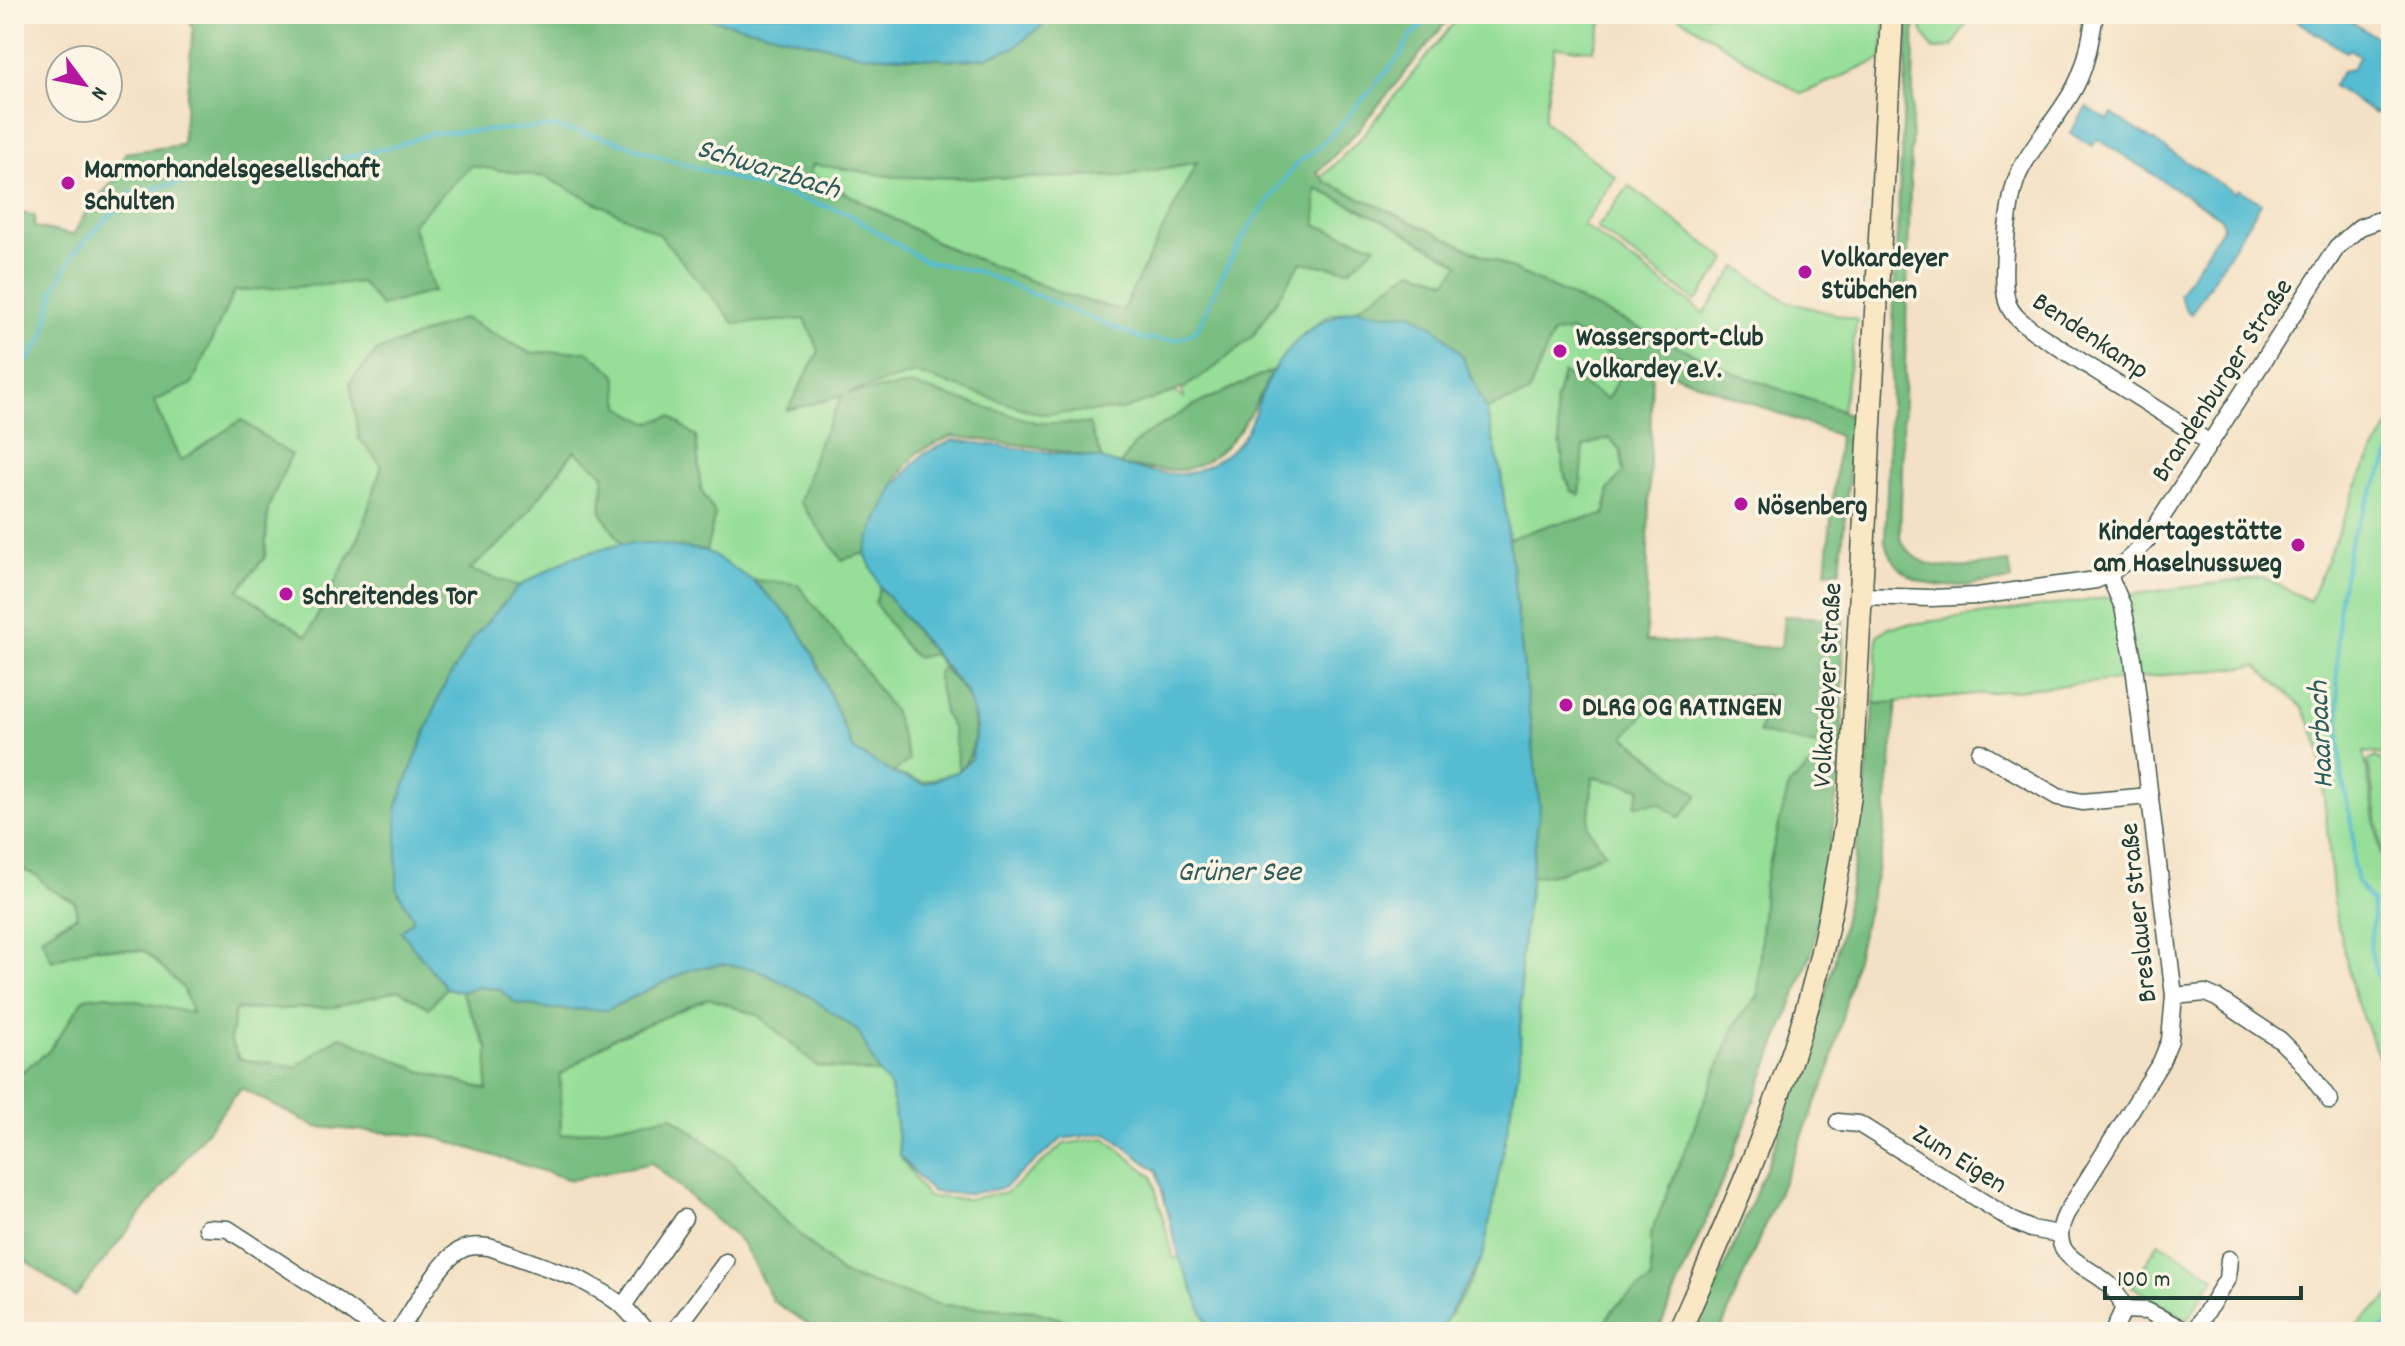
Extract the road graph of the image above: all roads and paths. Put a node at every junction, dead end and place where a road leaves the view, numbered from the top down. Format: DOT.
graph roads {
  1 [pos="1892,14"];
  2 [pos="2095,14"];
  3 [pos="2391,216"];
  4 [pos="2210,443"];
  5 [pos="2109,575"];
  6 [pos="1859,596"];
  7 [pos="1980,752"];
  8 [pos="2150,796"];
  9 [pos="2174,996"];
  10 [pos="2330,1101"];
  11 [pos="1838,1122"];
  12 [pos="684,1218"];
  13 [pos="207,1228"];
  14 [pos="2059,1234"];
  15 [pos="2229,1259"];
  16 [pos="726,1262"];
  17 [pos="623,1306"];
  18 [pos="2123,1310"];
  19 [pos="380,1332"];
  20 [pos="398,1332"];
  21 [pos="647,1332"];
  22 [pos="674,1332"];
  23 [pos="1679,1332"];
  24 [pos="2113,1332"];
  25 [pos="2191,1332"];
  1 -- 6 [label="main road, Volkardeyer Straße"];
  2 -- 4 [label="street, Bendenkamp"];
  3 -- 4 [label="street, Brandenburger Straße"];
  4 -- 5 [label="street, Brandenburger Straße"];
  5 -- 6 [label="street, Brandenburger Straße"];
  5 -- 8 [label="street, Breslauer Straße"];
  6 -- 23 [label="main road, Volkardeyer Straße"];
  7 -- 8 [label="street"];
  8 -- 9 [label="street, Breslauer Straße"];
  9 -- 10 [label="street"];
  9 -- 14 [label="street, Breslauer Straße"];
  11 -- 14 [label="street, Zum Eigen"];
  12 -- 17 [label="street"];
  13 -- 19 [label="street"];
  14 -- 18 [label="street"];
  15 -- 25 [label="street"];
  16 -- 22 [label="street"];
  17 -- 20 [label="street"];
  17 -- 21 [label="street"];
  18 -- 24 [label="street"];
  18 -- 25 [label="street"];
}
